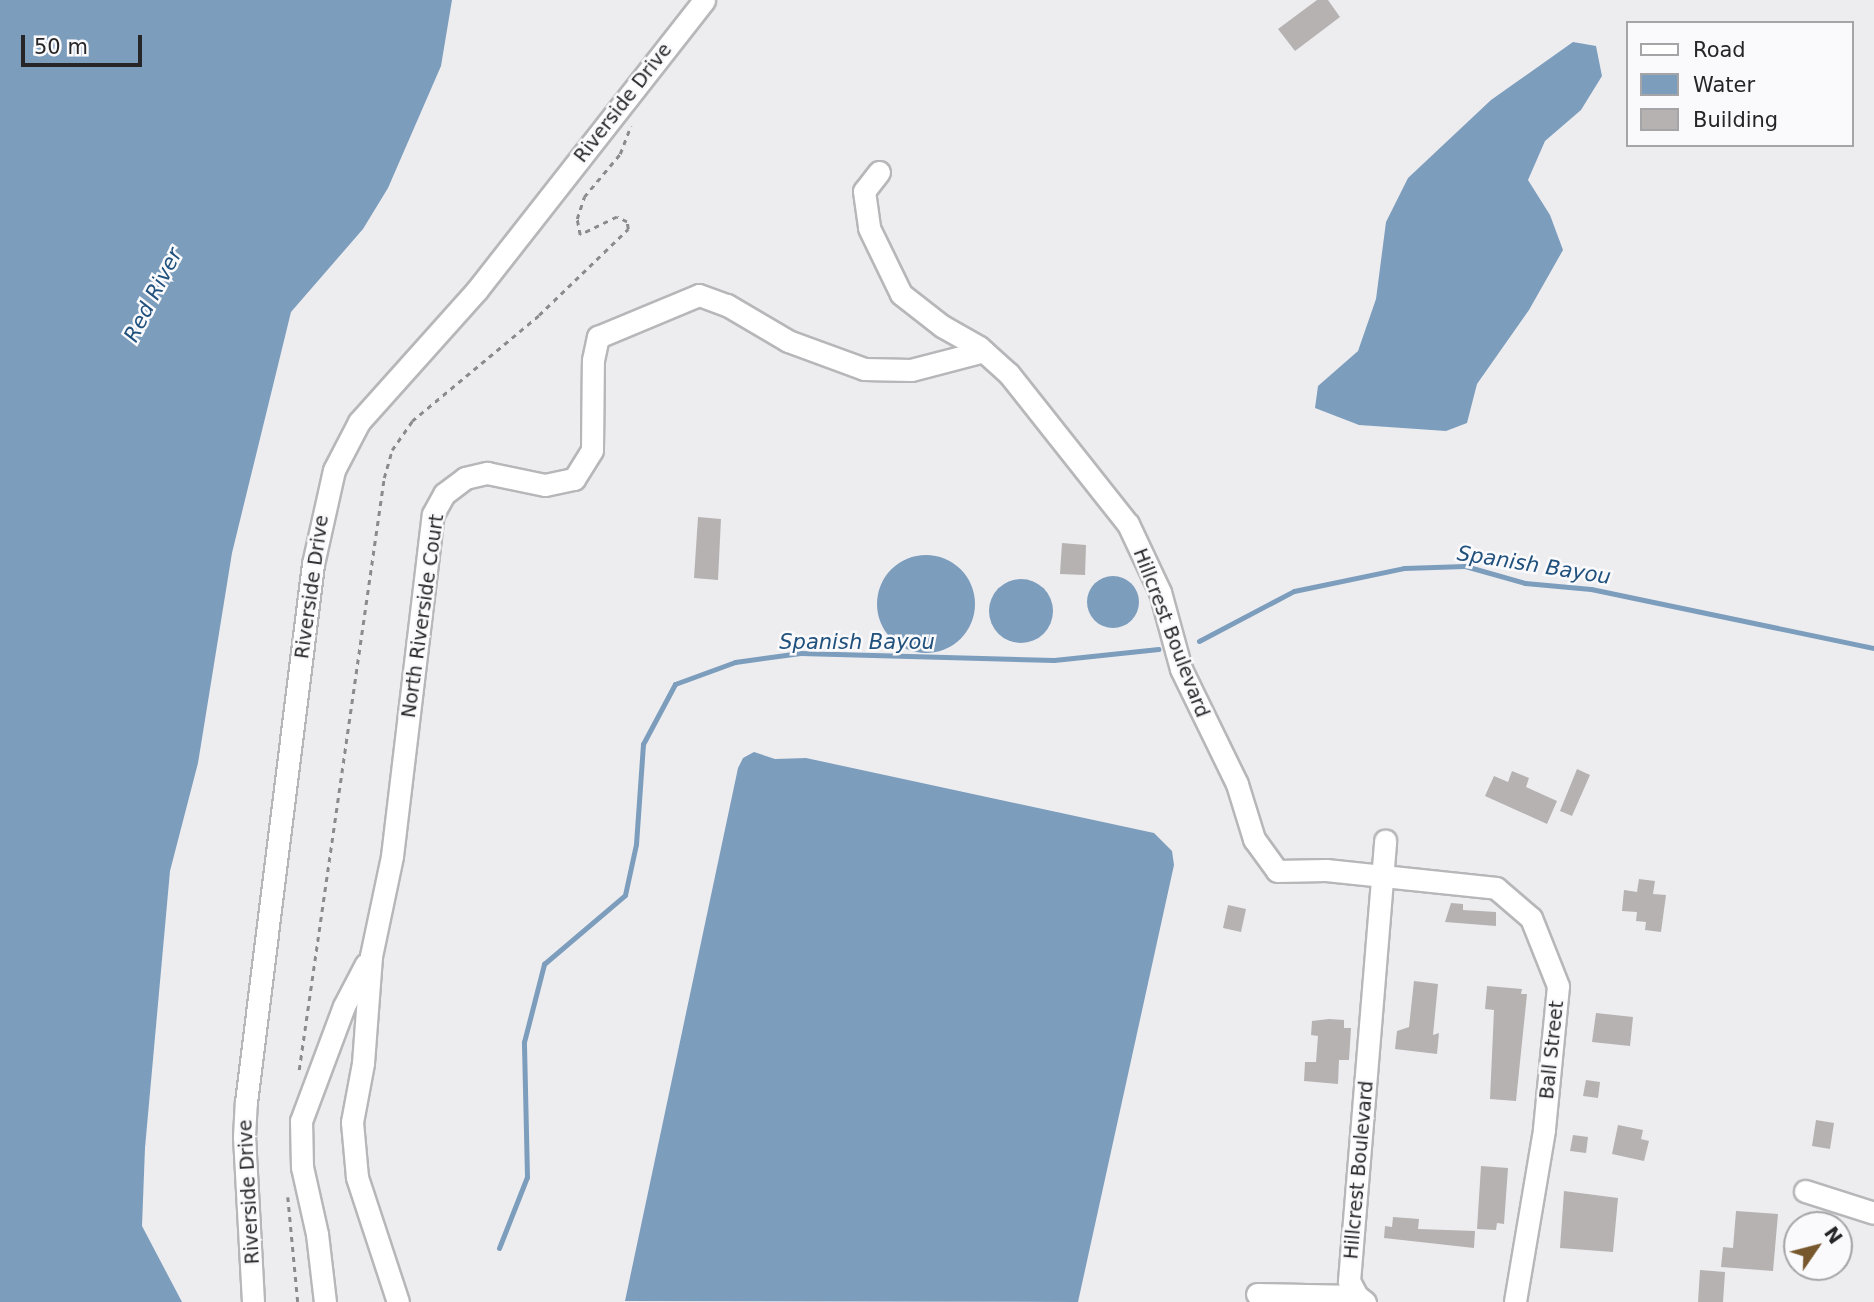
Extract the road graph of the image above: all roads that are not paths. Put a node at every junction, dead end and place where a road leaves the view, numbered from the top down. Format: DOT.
graph roads {
  1 [pos="704,0"];
  2 [pos="879,172"];
  3 [pos="984,351"];
  4 [pos="1385,839"];
  5 [pos="1384,876"];
  6 [pos="370,956"];
  7 [pos="1805,1191"];
  8 [pos="1874,1213"];
  9 [pos="1257,1294"];
  10 [pos="1361,1299"];
  11 [pos="253,1302"];
  12 [pos="325,1302"];
  13 [pos="397,1302"];
  14 [pos="1515,1302"];
  1 -- 11 [label="street, Riverside Drive"];
  2 -- 3 [label="street, Hillcrest Boulevard"];
  3 -- 5 [label="street, Hillcrest Boulevard"];
  3 -- 6 [label="street, North Riverside Court"];
  4 -- 5 [label="street, Hillcrest Boulevard"];
  5 -- 10 [label="street, Hillcrest Boulevard"];
  5 -- 14 [label="street, Ball Street"];
  6 -- 12 [label="street"];
  6 -- 13 [label="street, North Riverside Court"];
  7 -- 8 [label="street"];
  9 -- 10 [label="street"];
}
